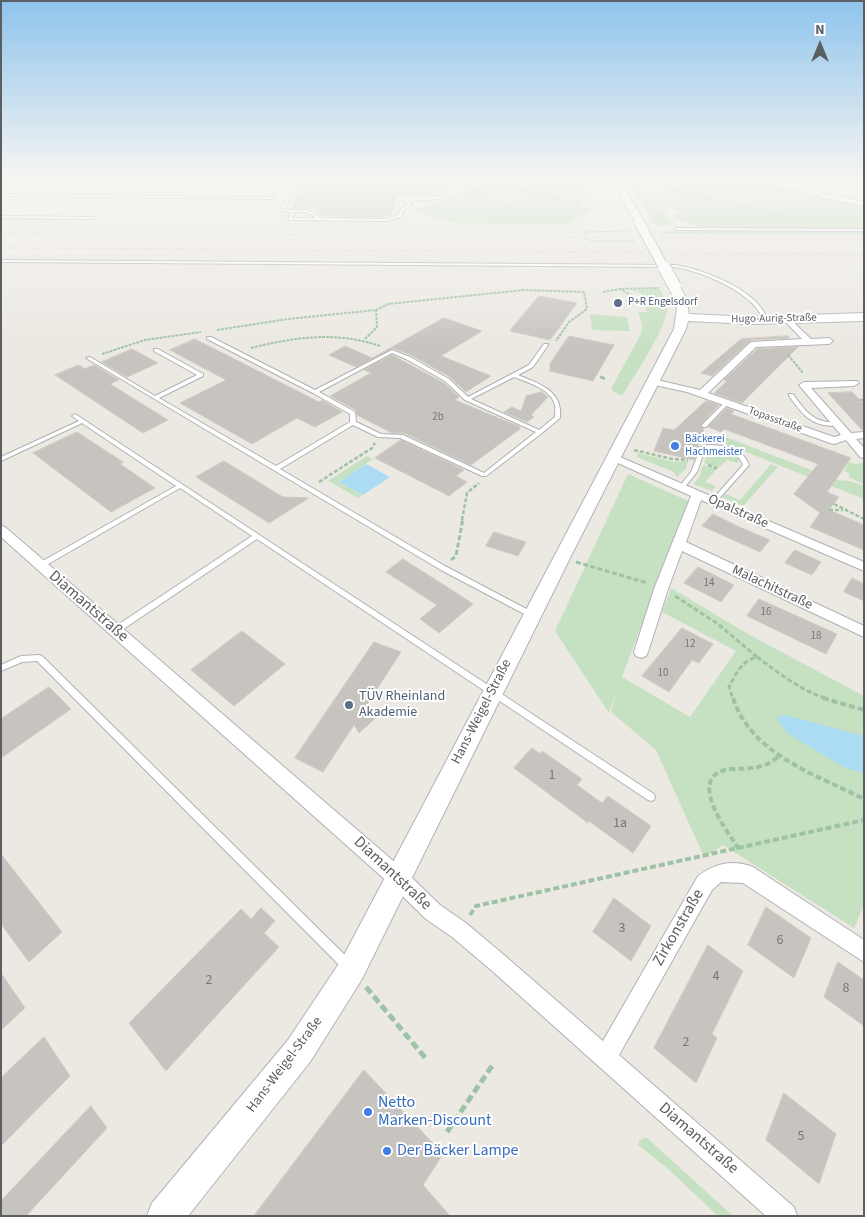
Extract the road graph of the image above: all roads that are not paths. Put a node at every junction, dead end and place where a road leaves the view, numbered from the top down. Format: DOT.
graph roads {
  1 [pos="647,237"];
  2 [pos="1,261"];
  3 [pos="684,317"];
  4 [pos="864,317"];
  5 [pos="787,319"];
  6 [pos="766,320"];
  7 [pos="209,338"];
  8 [pos="828,341"];
  9 [pos="809,342"];
  10 [pos="546,345"];
  11 [pos="156,350"];
  12 [pos="88,358"];
  13 [pos="514,375"];
  14 [pos="653,382"];
  15 [pos="854,383"];
  16 [pos="315,392"];
  17 [pos="702,394"];
  18 [pos="791,395"];
  19 [pos="156,397"];
  20 [pos="467,399"];
  21 [pos="727,403"];
  22 [pos="75,416"];
  23 [pos="82,422"];
  24 [pos="353,423"];
  25 [pos="837,424"];
  26 [pos="704,426"];
  27 [pos="540,432"];
  28 [pos="864,435"];
  29 [pos="848,436"];
  30 [pos="616,452"];
  31 [pos="864,455"];
  32 [pos="1,459"];
  33 [pos="278,468"];
  34 [pos="180,486"];
  35 [pos="682,487"];
  36 [pos="698,494"];
  37 [pos="714,501"];
  38 [pos="1,530"];
  39 [pos="256,537"];
  40 [pos="679,544"];
  41 [pos="41,565"];
  42 [pos="864,567"];
  43 [pos="532,615"];
  44 [pos="116,630"];
  45 [pos="864,632"];
  46 [pos="641,652"];
  47 [pos="1,668"];
  48 [pos="492,692"];
  49 [pos="651,797"];
  50 [pos="398,878"];
  51 [pos="864,952"];
  52 [pos="352,969"];
  53 [pos="605,1058"];
  54 [pos="165,1216"];
  55 [pos="785,1216"];
  1 -- 3 [label="street, bridge"];
  2 -- 6 [label="lane"];
  3 -- 6 [label="street, Hugo-Aurig-Straße"];
  3 -- 14 [label="street, Hans-Weigel-Straße"];
  4 -- 5 [label="street, Hugo-Aurig-Straße"];
  5 -- 6 [label="street, Hugo-Aurig-Straße"];
  5 -- 9 [label="street"];
  7 -- 16 [label="lane"];
  8 -- 9 [label="street"];
  9 -- 17 [label="street"];
  10 -- 13 [label="lane"];
  11 -- 19 [label="lane"];
  12 -- 19 [label="lane"];
  13 -- 20 [label="lane"];
  13 -- 27 [label="lane"];
  14 -- 17 [label="street, Topasstraße"];
  14 -- 30 [label="street, Hans-Weigel-Straße"];
  15 -- 25 [label="street"];
  16 -- 20 [label="lane"];
  16 -- 24 [label="lane"];
  17 -- 21 [label="street, Topasstraße"];
  18 -- 25 [label="lane"];
  19 -- 33 [label="lane"];
  20 -- 27 [label="lane"];
  21 -- 26 [label="lane"];
  21 -- 29 [label="street, Topasstraße"];
  22 -- 23 [label="lane"];
  23 -- 32 [label="lane"];
  23 -- 34 [label="lane"];
  24 -- 27 [label="lane"];
  24 -- 33 [label="lane"];
  25 -- 29 [label="street"];
  28 -- 29 [label="street, Topasstraße"];
  29 -- 31 [label="street"];
  30 -- 35 [label="street, Opalstraße"];
  30 -- 43 [label="street, Hans-Weigel-Straße"];
  33 -- 43 [label="lane"];
  34 -- 39 [label="lane"];
  34 -- 41 [label="lane"];
  35 -- 36 [label="street, Opalstraße"];
  35 -- 37 [label="lane"];
  36 -- 37 [label="street, Opalstraße"];
  36 -- 40 [label="street"];
  37 -- 42 [label="street, Opalstraße"];
  38 -- 41 [label="street, Diamantstraße"];
  39 -- 44 [label="lane"];
  39 -- 48 [label="lane"];
  40 -- 45 [label="street, Malachitstraße"];
  40 -- 46 [label="street"];
  41 -- 44 [label="street, Diamantstraße"];
  43 -- 48 [label="street, Hans-Weigel-Straße"];
  44 -- 50 [label="street, Diamantstraße"];
  47 -- 52 [label="lane"];
  48 -- 49 [label="lane"];
  48 -- 50 [label="street, Hans-Weigel-Straße"];
  50 -- 52 [label="street, Hans-Weigel-Straße"];
  50 -- 53 [label="street, Diamantstraße"];
  51 -- 53 [label="street, Zirkonstraße"];
  52 -- 54 [label="street, Hans-Weigel-Straße"];
  53 -- 55 [label="street, Diamantstraße"];
}
